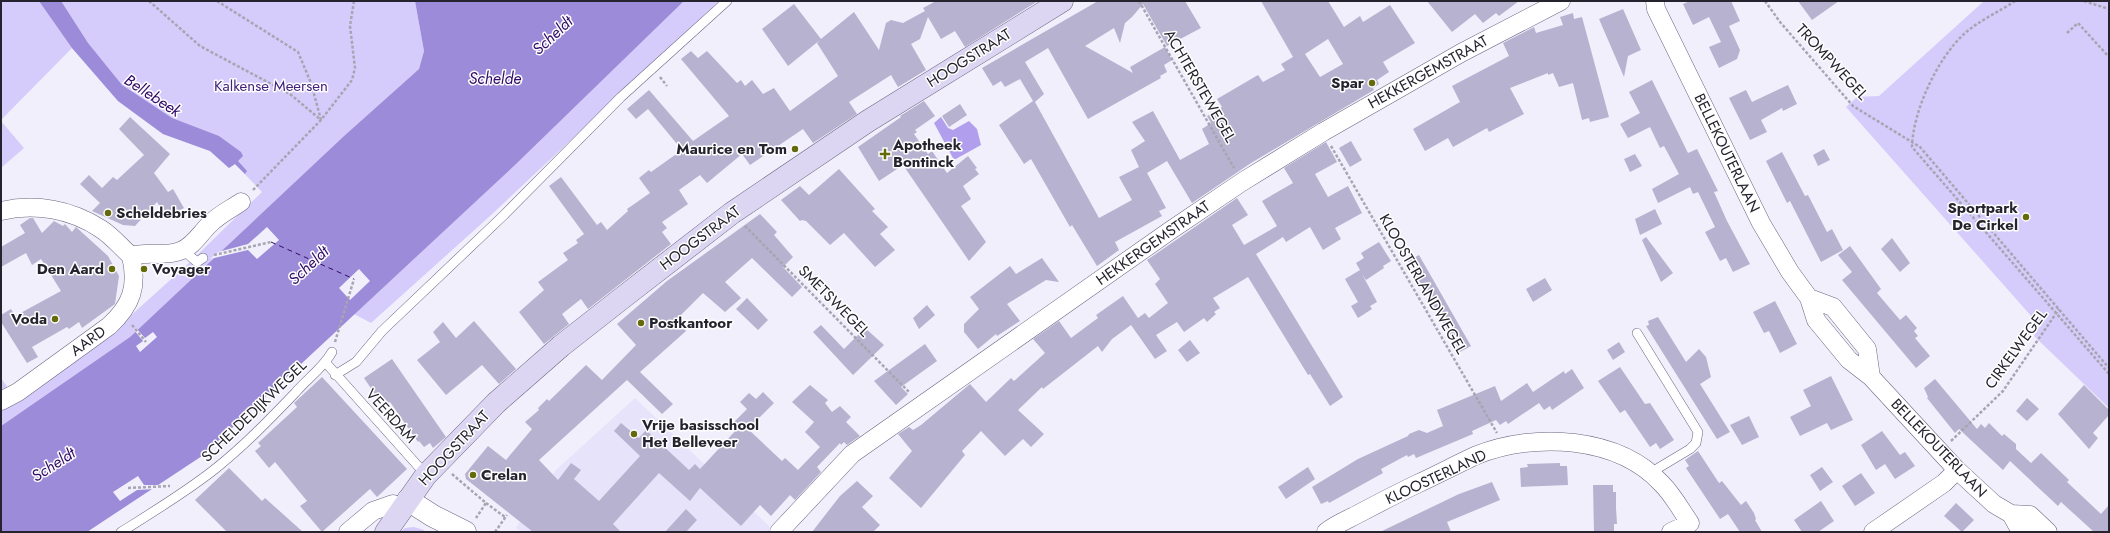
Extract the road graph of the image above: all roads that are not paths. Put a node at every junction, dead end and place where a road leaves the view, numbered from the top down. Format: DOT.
graph roads {
  1 [pos="727,1"];
  2 [pos="1062,1"];
  3 [pos="1561,1"];
  4 [pos="1655,1"];
  5 [pos="241,202"];
  6 [pos="1,210"];
  7 [pos="183,250"];
  8 [pos="131,256"];
  9 [pos="203,258"];
  10 [pos="1637,334"];
  11 [pos="333,350"];
  12 [pos="326,363"];
  13 [pos="336,375"];
  14 [pos="1,401"];
  15 [pos="1957,470"];
  16 [pos="1650,473"];
  17 [pos="426,475"];
  18 [pos="405,504"];
  19 [pos="2011,514"];
  20 [pos="470,526"];
  21 [pos="1693,528"];
  22 [pos="121,532"];
  23 [pos="348,532"];
  24 [pos="386,532"];
  25 [pos="779,532"];
  26 [pos="1326,532"];
  27 [pos="1671,532"];
  28 [pos="1873,532"];
  29 [pos="2025,532"];
  30 [pos="2048,532"];
  1 -- 13 [label="lane"];
  2 -- 17 [label="main road, HOOGSTRAAT"];
  3 -- 25 [label="street, HEKKERGEMSTRAAT"];
  4 -- 15 [label="street, BELLEKOUTERLAAN"];
  5 -- 7 [label="street"];
  6 -- 8 [label="street"];
  7 -- 8 [label="street"];
  7 -- 9 [label="lane"];
  8 -- 14 [label="street, AARD"];
  10 -- 16 [label="lane"];
  11 -- 12 [label="lane"];
  12 -- 13 [label="lane, VEERDAM"];
  12 -- 22 [label="lane, SCHELDEDIJKWEGEL"];
  13 -- 17 [label="lane, VEERDAM"];
  15 -- 19 [label="street, BELLEKOUTERLAAN"];
  15 -- 28 [label="street"];
  16 -- 21 [label="street, KLOOSTERLAND"];
  16 -- 26 [label="street, KLOOSTERLAND"];
  17 -- 18 [label="main road, HOOGSTRAAT"];
  18 -- 20 [label="street"];
  18 -- 23 [label="street"];
  18 -- 24 [label="main road, HOOGSTRAAT"];
  19 -- 29 [label="street, BELLEKOUTERLAAN"];
  19 -- 30 [label="street, BELLEKOUTERLAAN"];
  21 -- 27 [label="street, KLOOSTERLAND"];
}
